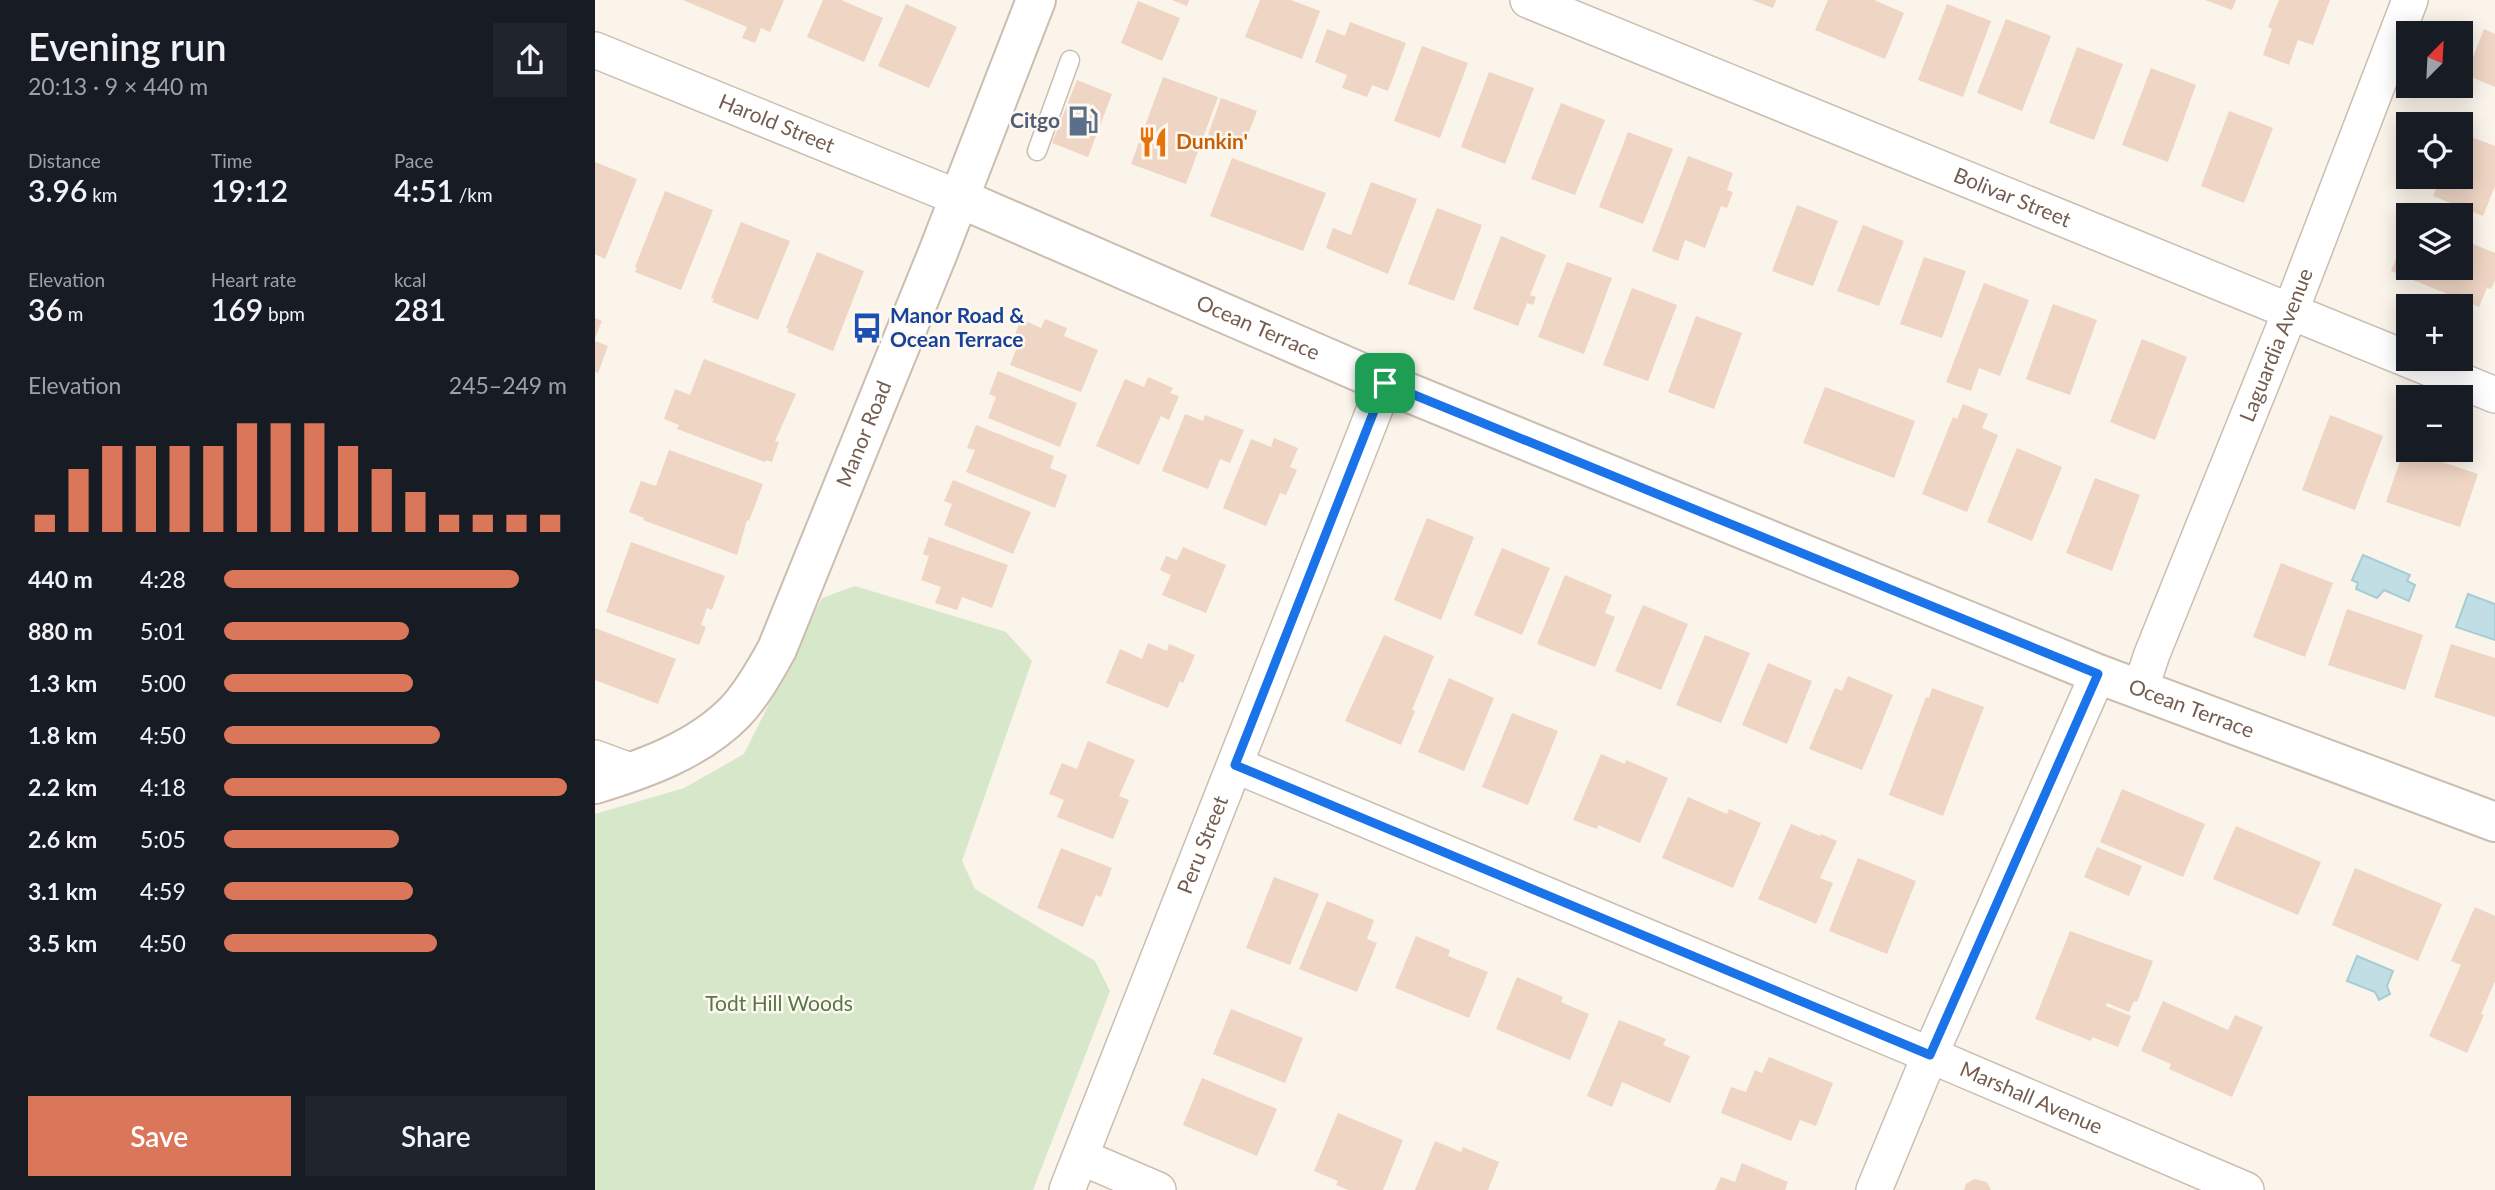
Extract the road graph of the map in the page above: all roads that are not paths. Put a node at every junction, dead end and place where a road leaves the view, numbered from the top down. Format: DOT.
graph roads {
  1 [pos="1036,0"];
  2 [pos="1528,0"];
  3 [pos="2410,0"];
  4 [pos="595,50"];
  5 [pos="1070,60"];
  6 [pos="1037,151"];
  7 [pos="959,198"];
  8 [pos="2291,310"];
  9 [pos="1385,383"];
  10 [pos="2495,395"];
  11 [pos="2098,674"];
  12 [pos="2140,690"];
  13 [pos="595,758"];
  14 [pos="1235,765"];
  15 [pos="633,772"];
  16 [pos="595,784"];
  17 [pos="2495,822"];
  18 [pos="1930,1055"];
  19 [pos="1081,1157"];
  20 [pos="1067,1190"];
  21 [pos="1158,1190"];
  22 [pos="1874,1190"];
  23 [pos="2246,1190"];
  1 -- 7 [label="street, Manor Road"];
  2 -- 8 [label="street, Bolivar Street"];
  3 -- 8 [label="street, Laguardia Avenue"];
  4 -- 7 [label="street, Harold Street"];
  5 -- 6 [label="lane"];
  7 -- 9 [label="street, Ocean Terrace"];
  7 -- 15 [label="street, Manor Road"];
  8 -- 10 [label="street, Bolivar Street"];
  8 -- 12 [label="street, Laguardia Avenue"];
  9 -- 11 [label="street, Ocean Terrace"];
  9 -- 14 [label="street, Peru Street"];
  11 -- 12 [label="street, Ocean Terrace"];
  11 -- 18 [label="street"];
  12 -- 17 [label="street, Ocean Terrace"];
  13 -- 15 [label="street"];
  14 -- 18 [label="street, Marshall Avenue"];
  14 -- 19 [label="street, Peru Street"];
  15 -- 16 [label="street, Manor Road"];
  18 -- 22 [label="street"];
  18 -- 23 [label="street, Marshall Avenue"];
  19 -- 20 [label="street, Peru Street"];
  19 -- 21 [label="street"];
}
